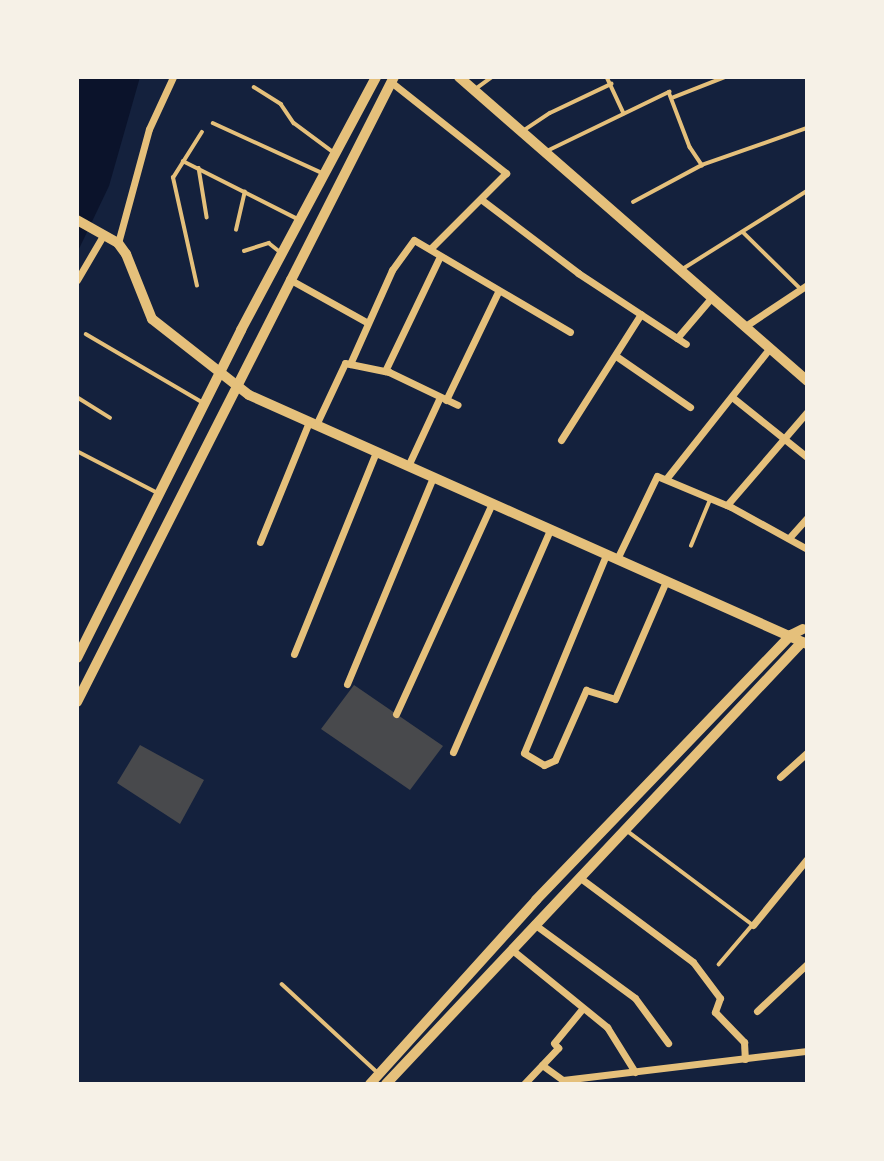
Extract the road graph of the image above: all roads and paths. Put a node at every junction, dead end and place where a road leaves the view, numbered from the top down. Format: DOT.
graph roads {
  1 [pos="173,77"];
  2 [pos="376,77"];
  3 [pos="459,77"];
  4 [pos="492,77"];
  5 [pos="607,77"];
  6 [pos="725,77"];
  7 [pos="392,80"];
  8 [pos="611,84"];
  9 [pos="254,87"];
  10 [pos="474,90"];
  11 [pos="671,98"];
  12 [pos="624,113"];
  13 [pos="213,123"];
  14 [pos="807,128"];
  15 [pos="202,132"];
  16 [pos="522,132"];
  17 [pos="545,152"];
  18 [pos="335,154"];
  19 [pos="183,160"];
  20 [pos="702,165"];
  21 [pos="199,169"];
  22 [pos="324,173"];
  23 [pos="807,191"];
  24 [pos="245,192"];
  25 [pos="482,200"];
  26 [pos="633,202"];
  27 [pos="207,217"];
  28 [pos="77,220"];
  29 [pos="300,220"];
  30 [pos="236,230"];
  31 [pos="743,232"];
  32 [pos="104,234"];
  33 [pos="118,243"];
  34 [pos="430,249"];
  35 [pos="244,251"];
  36 [pos="282,253"];
  37 [pos="440,256"];
  38 [pos="680,271"];
  39 [pos="289,278"];
  40 [pos="77,280"];
  41 [pos="197,286"];
  42 [pos="804,287"];
  43 [pos="498,292"];
  44 [pos="711,298"];
  45 [pos="640,314"];
  46 [pos="368,323"];
  47 [pos="744,327"];
  48 [pos="570,332"];
  49 [pos="86,334"];
  50 [pos="677,338"];
  51 [pos="686,344"];
  52 [pos="769,349"];
  53 [pos="615,356"];
  54 [pos="350,364"];
  55 [pos="384,371"];
  56 [pos="221,372"];
  57 [pos="807,381"];
  58 [pos="234,386"];
  59 [pos="77,397"];
  60 [pos="732,397"];
  61 [pos="443,398"];
  62 [pos="206,405"];
  63 [pos="458,405"];
  64 [pos="690,407"];
  65 [pos="807,412"];
  66 [pos="110,418"];
  67 [pos="313,423"];
  68 [pos="785,438"];
  69 [pos="561,440"];
  70 [pos="77,451"];
  71 [pos="376,452"];
  72 [pos="807,457"];
  73 [pos="408,466"];
  74 [pos="433,477"];
  75 [pos="666,479"];
  76 [pos="162,495"];
  77 [pos="711,498"];
  78 [pos="492,503"];
  79 [pos="727,505"];
  80 [pos="807,517"];
  81 [pos="550,530"];
  82 [pos="789,538"];
  83 [pos="260,541"];
  84 [pos="691,546"];
  85 [pos="807,549"];
  86 [pos="606,555"];
  87 [pos="617,559"];
  88 [pos="666,581"];
  89 [pos="805,627"];
  90 [pos="791,635"];
  91 [pos="805,643"];
  92 [pos="294,654"];
  93 [pos="77,658"];
  94 [pos="347,684"];
  95 [pos="77,702"];
  96 [pos="396,714"];
  97 [pos="453,752"];
  98 [pos="807,753"];
  99 [pos="780,777"];
  100 [pos="624,829"];
  101 [pos="807,859"];
  102 [pos="579,877"];
  103 [pos="534,923"];
  104 [pos="753,925"];
  105 [pos="510,949"];
  106 [pos="807,964"];
  107 [pos="719,965"];
  108 [pos="282,984"];
  109 [pos="583,1008"];
  110 [pos="757,1011"];
  111 [pos="668,1043"];
  112 [pos="807,1051"];
  113 [pos="745,1059"];
  114 [pos="542,1065"];
  115 [pos="635,1072"];
  116 [pos="379,1074"];
  117 [pos="370,1084"];
  118 [pos="386,1084"];
  119 [pos="524,1084"];
  1 -- 33 [label="street"];
  2 -- 18 [label="main road"];
  3 -- 10 [label="street"];
  4 -- 10 [label="lane"];
  5 -- 8 [label="lane"];
  6 -- 11 [label="lane"];
  7 -- 25 [label="street"];
  7 -- 39 [label="main road"];
  8 -- 12 [label="lane"];
  8 -- 16 [label="lane"];
  9 -- 18 [label="lane"];
  10 -- 16 [label="street"];
  11 -- 12 [label="lane"];
  11 -- 20 [label="lane"];
  12 -- 17 [label="lane"];
  13 -- 22 [label="lane"];
  14 -- 20 [label="lane"];
  15 -- 19 [label="lane"];
  16 -- 17 [label="street"];
  17 -- 38 [label="street"];
  18 -- 22 [label="main road"];
  19 -- 21 [label="lane"];
  19 -- 41 [label="lane"];
  20 -- 26 [label="lane"];
  21 -- 24 [label="lane"];
  21 -- 27 [label="lane"];
  22 -- 29 [label="main road"];
  23 -- 31 [label="lane"];
  24 -- 29 [label="lane"];
  24 -- 30 [label="lane"];
  25 -- 34 [label="street"];
  25 -- 45 [label="street"];
  28 -- 32 [label="street"];
  29 -- 36 [label="main road"];
  31 -- 38 [label="lane"];
  31 -- 42 [label="lane"];
  32 -- 33 [label="street"];
  32 -- 40 [label="street"];
  33 -- 56 [label="street"];
  34 -- 37 [label="street"];
  34 -- 46 [label="street"];
  35 -- 36 [label="lane"];
  36 -- 56 [label="main road"];
  37 -- 43 [label="street"];
  37 -- 55 [label="street"];
  38 -- 44 [label="street"];
  39 -- 46 [label="street"];
  39 -- 58 [label="main road"];
  42 -- 47 [label="street"];
  43 -- 48 [label="street"];
  43 -- 61 [label="street"];
  44 -- 47 [label="street"];
  44 -- 50 [label="street"];
  45 -- 50 [label="street"];
  45 -- 53 [label="street"];
  46 -- 54 [label="street"];
  47 -- 52 [label="street"];
  49 -- 62 [label="lane"];
  50 -- 51 [label="street"];
  52 -- 57 [label="street"];
  52 -- 60 [label="street"];
  53 -- 64 [label="street"];
  53 -- 69 [label="street"];
  54 -- 55 [label="street"];
  54 -- 67 [label="street"];
  55 -- 61 [label="street"];
  56 -- 58 [label="street"];
  56 -- 62 [label="main road"];
  58 -- 67 [label="street"];
  58 -- 95 [label="main road"];
  59 -- 66 [label="lane"];
  60 -- 68 [label="street"];
  60 -- 75 [label="street"];
  61 -- 63 [label="street"];
  61 -- 73 [label="street"];
  62 -- 76 [label="main road"];
  65 -- 68 [label="street"];
  67 -- 71 [label="street"];
  67 -- 83 [label="street"];
  68 -- 72 [label="street"];
  68 -- 79 [label="street"];
  70 -- 76 [label="lane"];
  71 -- 73 [label="street"];
  71 -- 92 [label="street"];
  73 -- 74 [label="street"];
  74 -- 78 [label="street"];
  74 -- 94 [label="street"];
  75 -- 77 [label="street"];
  75 -- 87 [label="street"];
  76 -- 93 [label="main road"];
  77 -- 79 [label="street"];
  77 -- 84 [label="lane"];
  78 -- 81 [label="street"];
  78 -- 96 [label="street"];
  79 -- 82 [label="street"];
  80 -- 82 [label="street"];
  81 -- 86 [label="street"];
  81 -- 97 [label="street"];
  82 -- 85 [label="street"];
  86 -- 87 [label="street"];
  86 -- 88 [label="street"];
  87 -- 88 [label="street"];
  88 -- 90 [label="street"];
  89 -- 90 [label="street"];
  89 -- 91 [label="street"];
  90 -- 91 [label="street"];
  90 -- 116 [label="street"];
  91 -- 100 [label="street"];
  98 -- 99 [label="street"];
  100 -- 102 [label="street"];
  100 -- 104 [label="lane"];
  101 -- 104 [label="street"];
  102 -- 103 [label="street"];
  102 -- 113 [label="street"];
  103 -- 105 [label="street"];
  103 -- 111 [label="street"];
  104 -- 107 [label="lane"];
  105 -- 109 [label="street"];
  105 -- 118 [label="street"];
  106 -- 110 [label="street"];
  108 -- 116 [label="lane"];
  109 -- 114 [label="street"];
  109 -- 115 [label="street"];
  112 -- 113 [label="street"];
  113 -- 115 [label="street"];
  114 -- 115 [label="street"];
  114 -- 119 [label="street"];
  116 -- 117 [label="street"];
}
